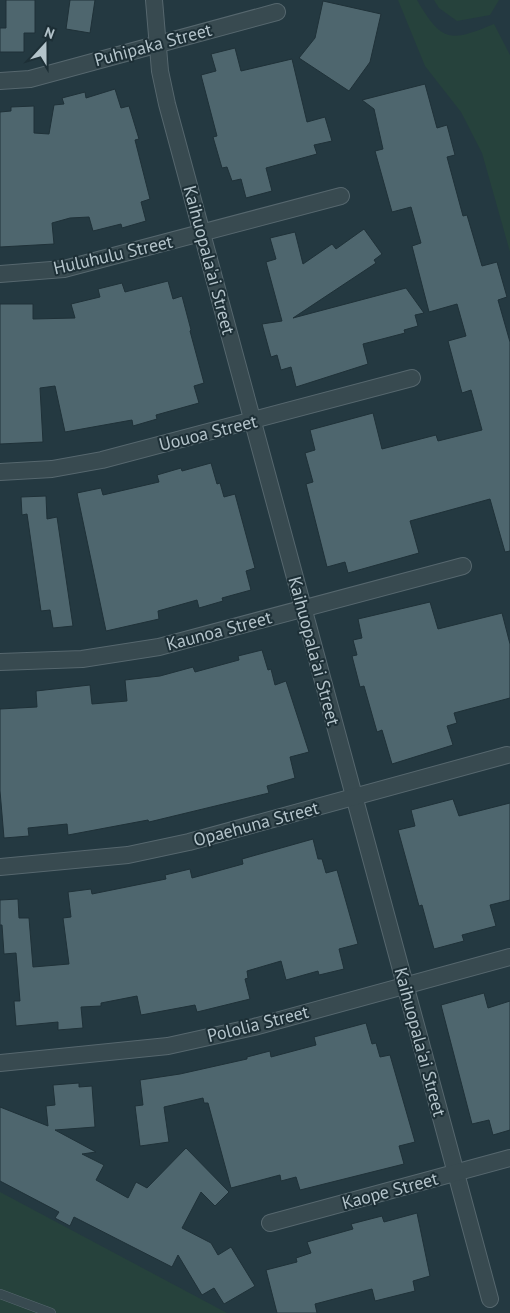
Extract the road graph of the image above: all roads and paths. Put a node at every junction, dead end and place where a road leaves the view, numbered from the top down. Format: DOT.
graph roads {
  1 [pos="154,0"];
  2 [pos="277,12"];
  3 [pos="157,44"];
  4 [pos="0,81"];
  5 [pos="341,196"];
  6 [pos="202,234"];
  7 [pos="0,274"];
  8 [pos="412,378"];
  9 [pos="252,422"];
  10 [pos="0,472"];
  11 [pos="463,566"];
  12 [pos="303,609"];
  13 [pos="0,662"];
  14 [pos="507,755"];
  15 [pos="354,797"];
  16 [pos="0,867"];
  17 [pos="510,957"];
  18 [pos="405,986"];
  19 [pos="0,1063"];
  20 [pos="510,1158"];
  21 [pos="456,1173"];
  22 [pos="270,1223"];
  23 [pos="0,1294"];
  24 [pos="490,1299"];
  25 [pos="51,1313"];
  1 -- 3 [label="street, Kaihuopala'ai Street"];
  2 -- 3 [label="street, Puhipaka Street"];
  3 -- 4 [label="street, Puhipaka Street"];
  3 -- 6 [label="street, Kaihuopala'ai Street"];
  5 -- 6 [label="street, Huluhulu Street"];
  6 -- 7 [label="street, Huluhulu Street"];
  6 -- 9 [label="street, Kaihuopala'ai Street"];
  8 -- 9 [label="street, Uouoa Street"];
  9 -- 10 [label="street, Uouoa Street"];
  9 -- 12 [label="street, Kaihuopala'ai Street"];
  11 -- 12 [label="street, Kaunoa Street"];
  12 -- 13 [label="street, Kaunoa Street"];
  12 -- 15 [label="street, Kaihuopala'ai Street"];
  14 -- 15 [label="street, Opaehuna Street"];
  15 -- 16 [label="street, Opaehuna Street"];
  15 -- 18 [label="street, Kaihuopala'ai Street"];
  17 -- 18 [label="street, Pololia Street"];
  18 -- 19 [label="street, Pololia Street"];
  18 -- 21 [label="street, Kaihuopala'ai Street"];
  20 -- 21 [label="street, Kaope Street"];
  21 -- 22 [label="street, Kaope Street"];
  21 -- 24 [label="street, Kaihuopala'ai Street"];
  23 -- 25 [label="lane"];
}
